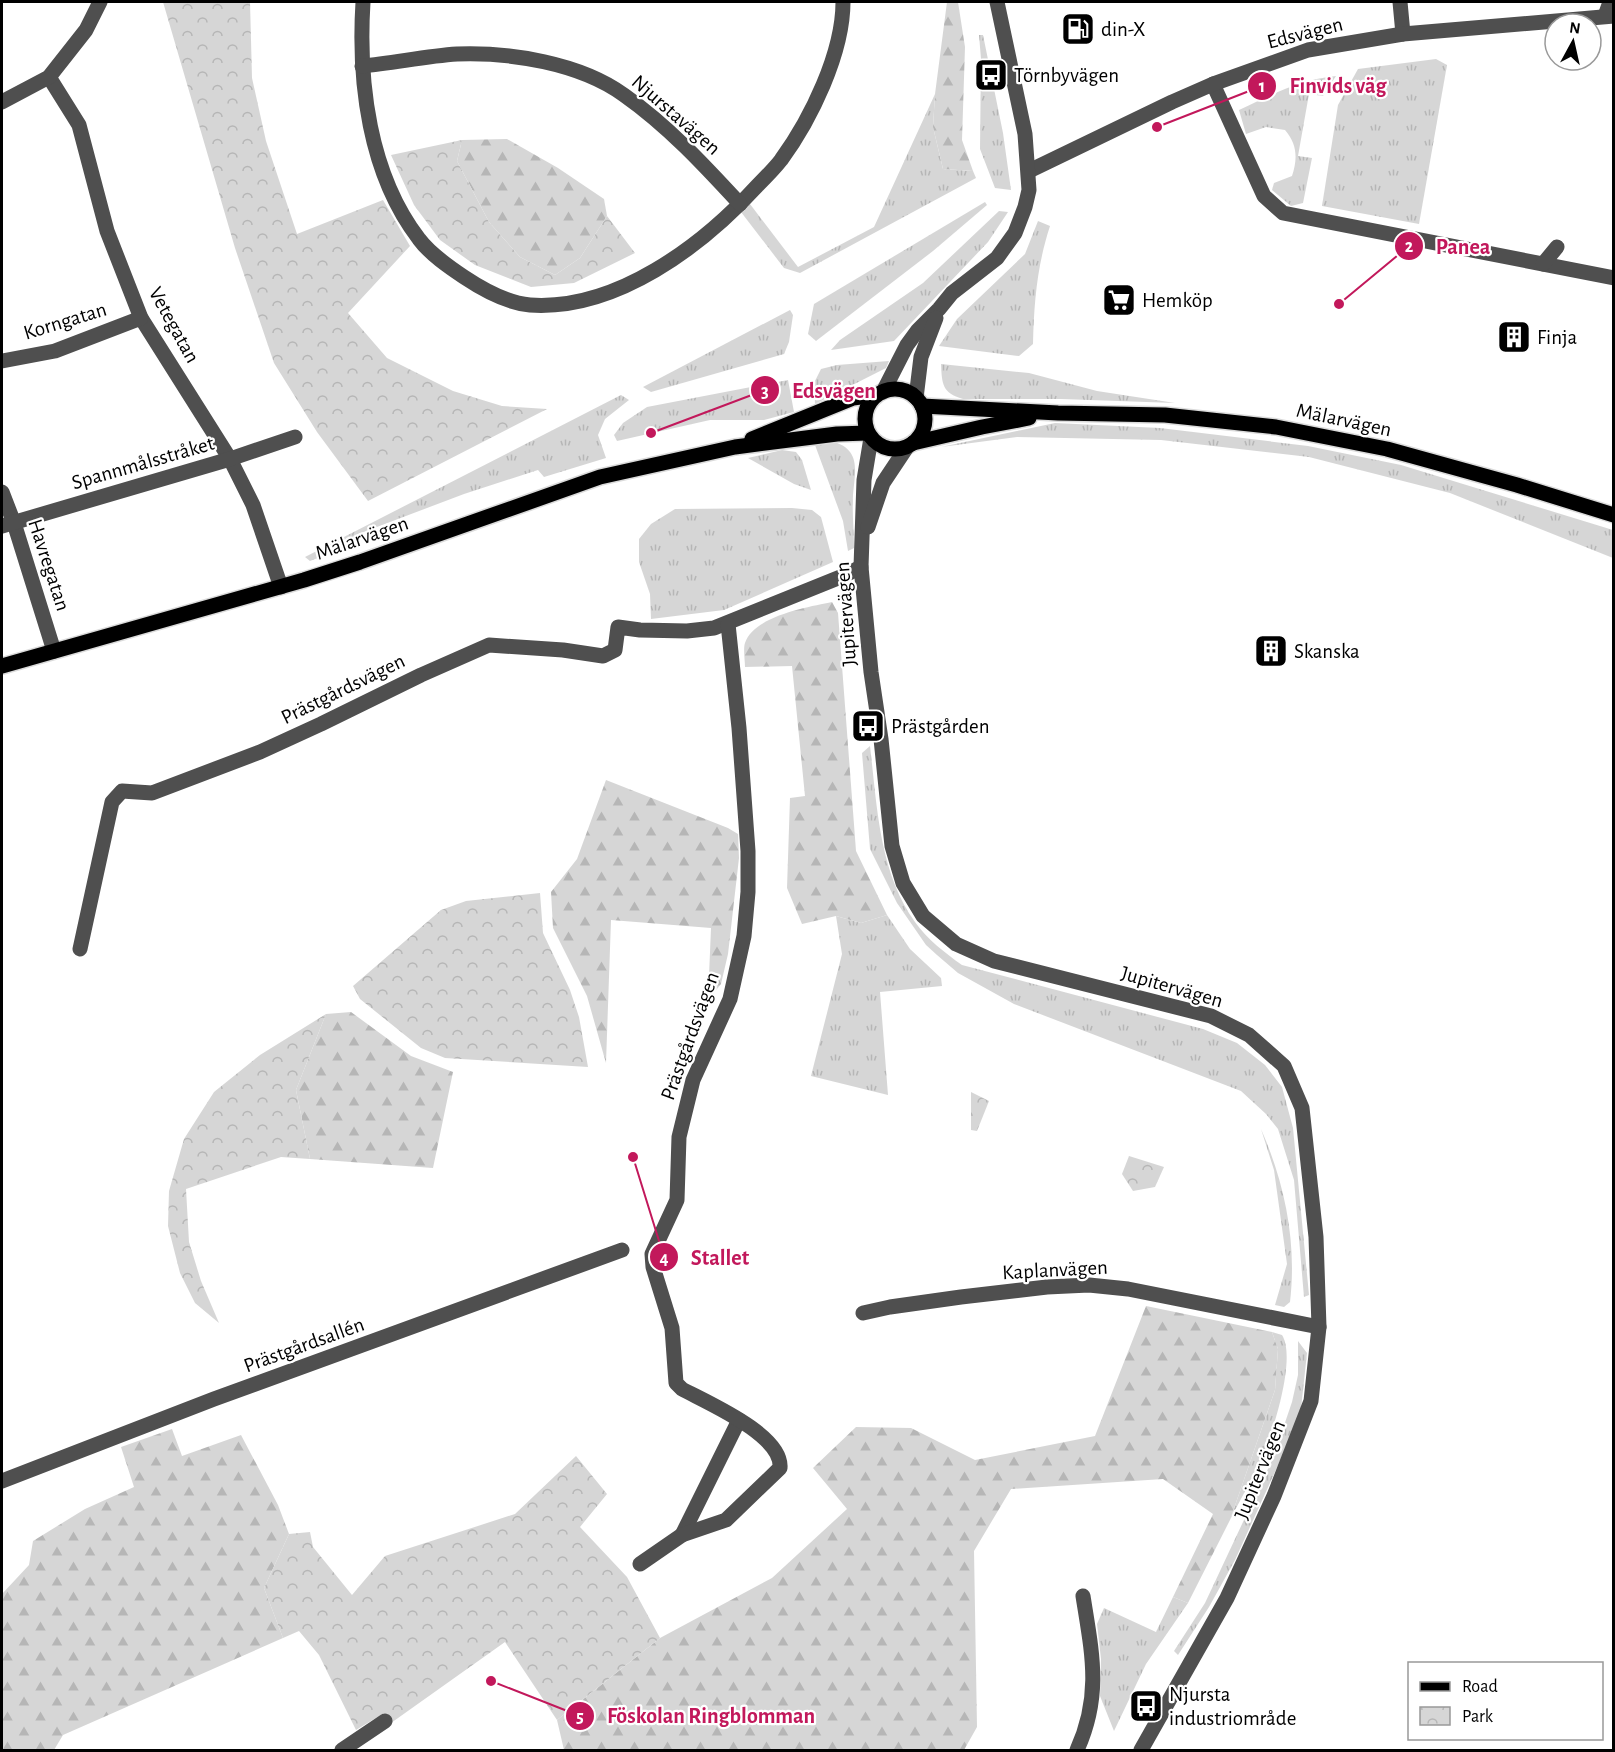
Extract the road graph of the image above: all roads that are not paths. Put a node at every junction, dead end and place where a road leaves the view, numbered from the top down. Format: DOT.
graph roads {
  1 [pos="100,2"];
  2 [pos="363,2"];
  3 [pos="843,2"];
  4 [pos="997,2"];
  5 [pos="1400,2"];
  6 [pos="1610,11"];
  7 [pos="1403,34"];
  8 [pos="362,66"];
  9 [pos="49,76"];
  10 [pos="1213,84"];
  11 [pos="2,102"];
  12 [pos="1029,171"];
  13 [pos="740,204"];
  14 [pos="1557,247"];
  15 [pos="1543,264"];
  16 [pos="1614,278"];
  17 [pos="939,309"];
  18 [pos="141,318"];
  19 [pos="2,361"];
  20 [pos="879,393"];
  21 [pos="919,402"];
  22 [pos="1058,413"];
  23 [pos="869,435"];
  24 [pos="295,437"];
  25 [pos="910,445"];
  26 [pos="735,447"];
  27 [pos="230,459"];
  28 [pos="2,492"];
  29 [pos="1614,515"];
  30 [pos="8,525"];
  31 [pos="864,541"];
  32 [pos="861,567"];
  33 [pos="281,587"];
  34 [pos="728,624"];
  35 [pos="54,651"];
  36 [pos="2,666"];
  37 [pos="80,949"];
  38 [pos="622,1250"];
  39 [pos="863,1313"];
  40 [pos="1319,1327"];
  41 [pos="739,1420"];
  42 [pos="2,1481"];
  43 [pos="682,1535"];
  44 [pos="640,1564"];
  45 [pos="1083,1596"];
  46 [pos="385,1721"];
  47 [pos="342,1750"];
  48 [pos="1077,1750"];
  49 [pos="1141,1750"];
  1 -- 9 [label="street"];
  2 -- 8 [label="street"];
  3 -- 13 [label="street"];
  4 -- 12 [label="street"];
  5 -- 7 [label="street"];
  6 -- 7 [label="street, Edsvägen"];
  7 -- 10 [label="street, Edsvägen"];
  8 -- 13 [label="street, Njurstavägen"];
  8 -- 13 [label="street"];
  9 -- 11 [label="street"];
  9 -- 18 [label="street, Vetegatan"];
  10 -- 12 [label="street, Edsvägen"];
  10 -- 15 [label="street"];
  12 -- 17 [label="street"];
  14 -- 15 [label="street"];
  15 -- 16 [label="street"];
  17 -- 20 [label="street"];
  17 -- 21 [label="street"];
  18 -- 19 [label="street, Korngatan"];
  18 -- 27 [label="street, Vetegatan"];
  20 -- 21 [label="main road"];
  20 -- 23 [label="main road"];
  20 -- 26 [label="main road, Mälarvägen"];
  21 -- 22 [label="main road, Mälarvägen"];
  21 -- 25 [label="main road"];
  22 -- 25 [label="main road, Mälarvägen"];
  22 -- 29 [label="main road, Mälarvägen"];
  23 -- 25 [label="main road"];
  23 -- 26 [label="main road, Mälarvägen"];
  23 -- 31 [label="street, Jupitervägen"];
  24 -- 27 [label="street, Spannmålsstråket"];
  25 -- 31 [label="street, Jupitervägen"];
  26 -- 33 [label="main road, Mälarvägen"];
  27 -- 30 [label="street, Spannmålsstråket"];
  27 -- 33 [label="street, Vetegatan"];
  28 -- 30 [label="street, Havregatan"];
  30 -- 35 [label="street, Havregatan"];
  31 -- 32 [label="street, Jupitervägen"];
  32 -- 34 [label="street, Prästgårdsvägen"];
  32 -- 40 [label="street, Jupitervägen"];
  33 -- 35 [label="main road, Mälarvägen"];
  34 -- 37 [label="street, Prästgårdsvägen"];
  34 -- 41 [label="street, Prästgårdsvägen"];
  35 -- 36 [label="main road, Mälarvägen"];
  38 -- 42 [label="street, Prästgårdsallén"];
  39 -- 40 [label="street, Kaplanvägen"];
  40 -- 49 [label="street, Jupitervägen"];
  41 -- 43 [label="street, Prästgårdsvägen"];
  41 -- 43 [label="street, Prästgårdsvägen"];
  43 -- 44 [label="street, Prästgårdsvägen"];
  45 -- 48 [label="street"];
  46 -- 47 [label="street"];
}
